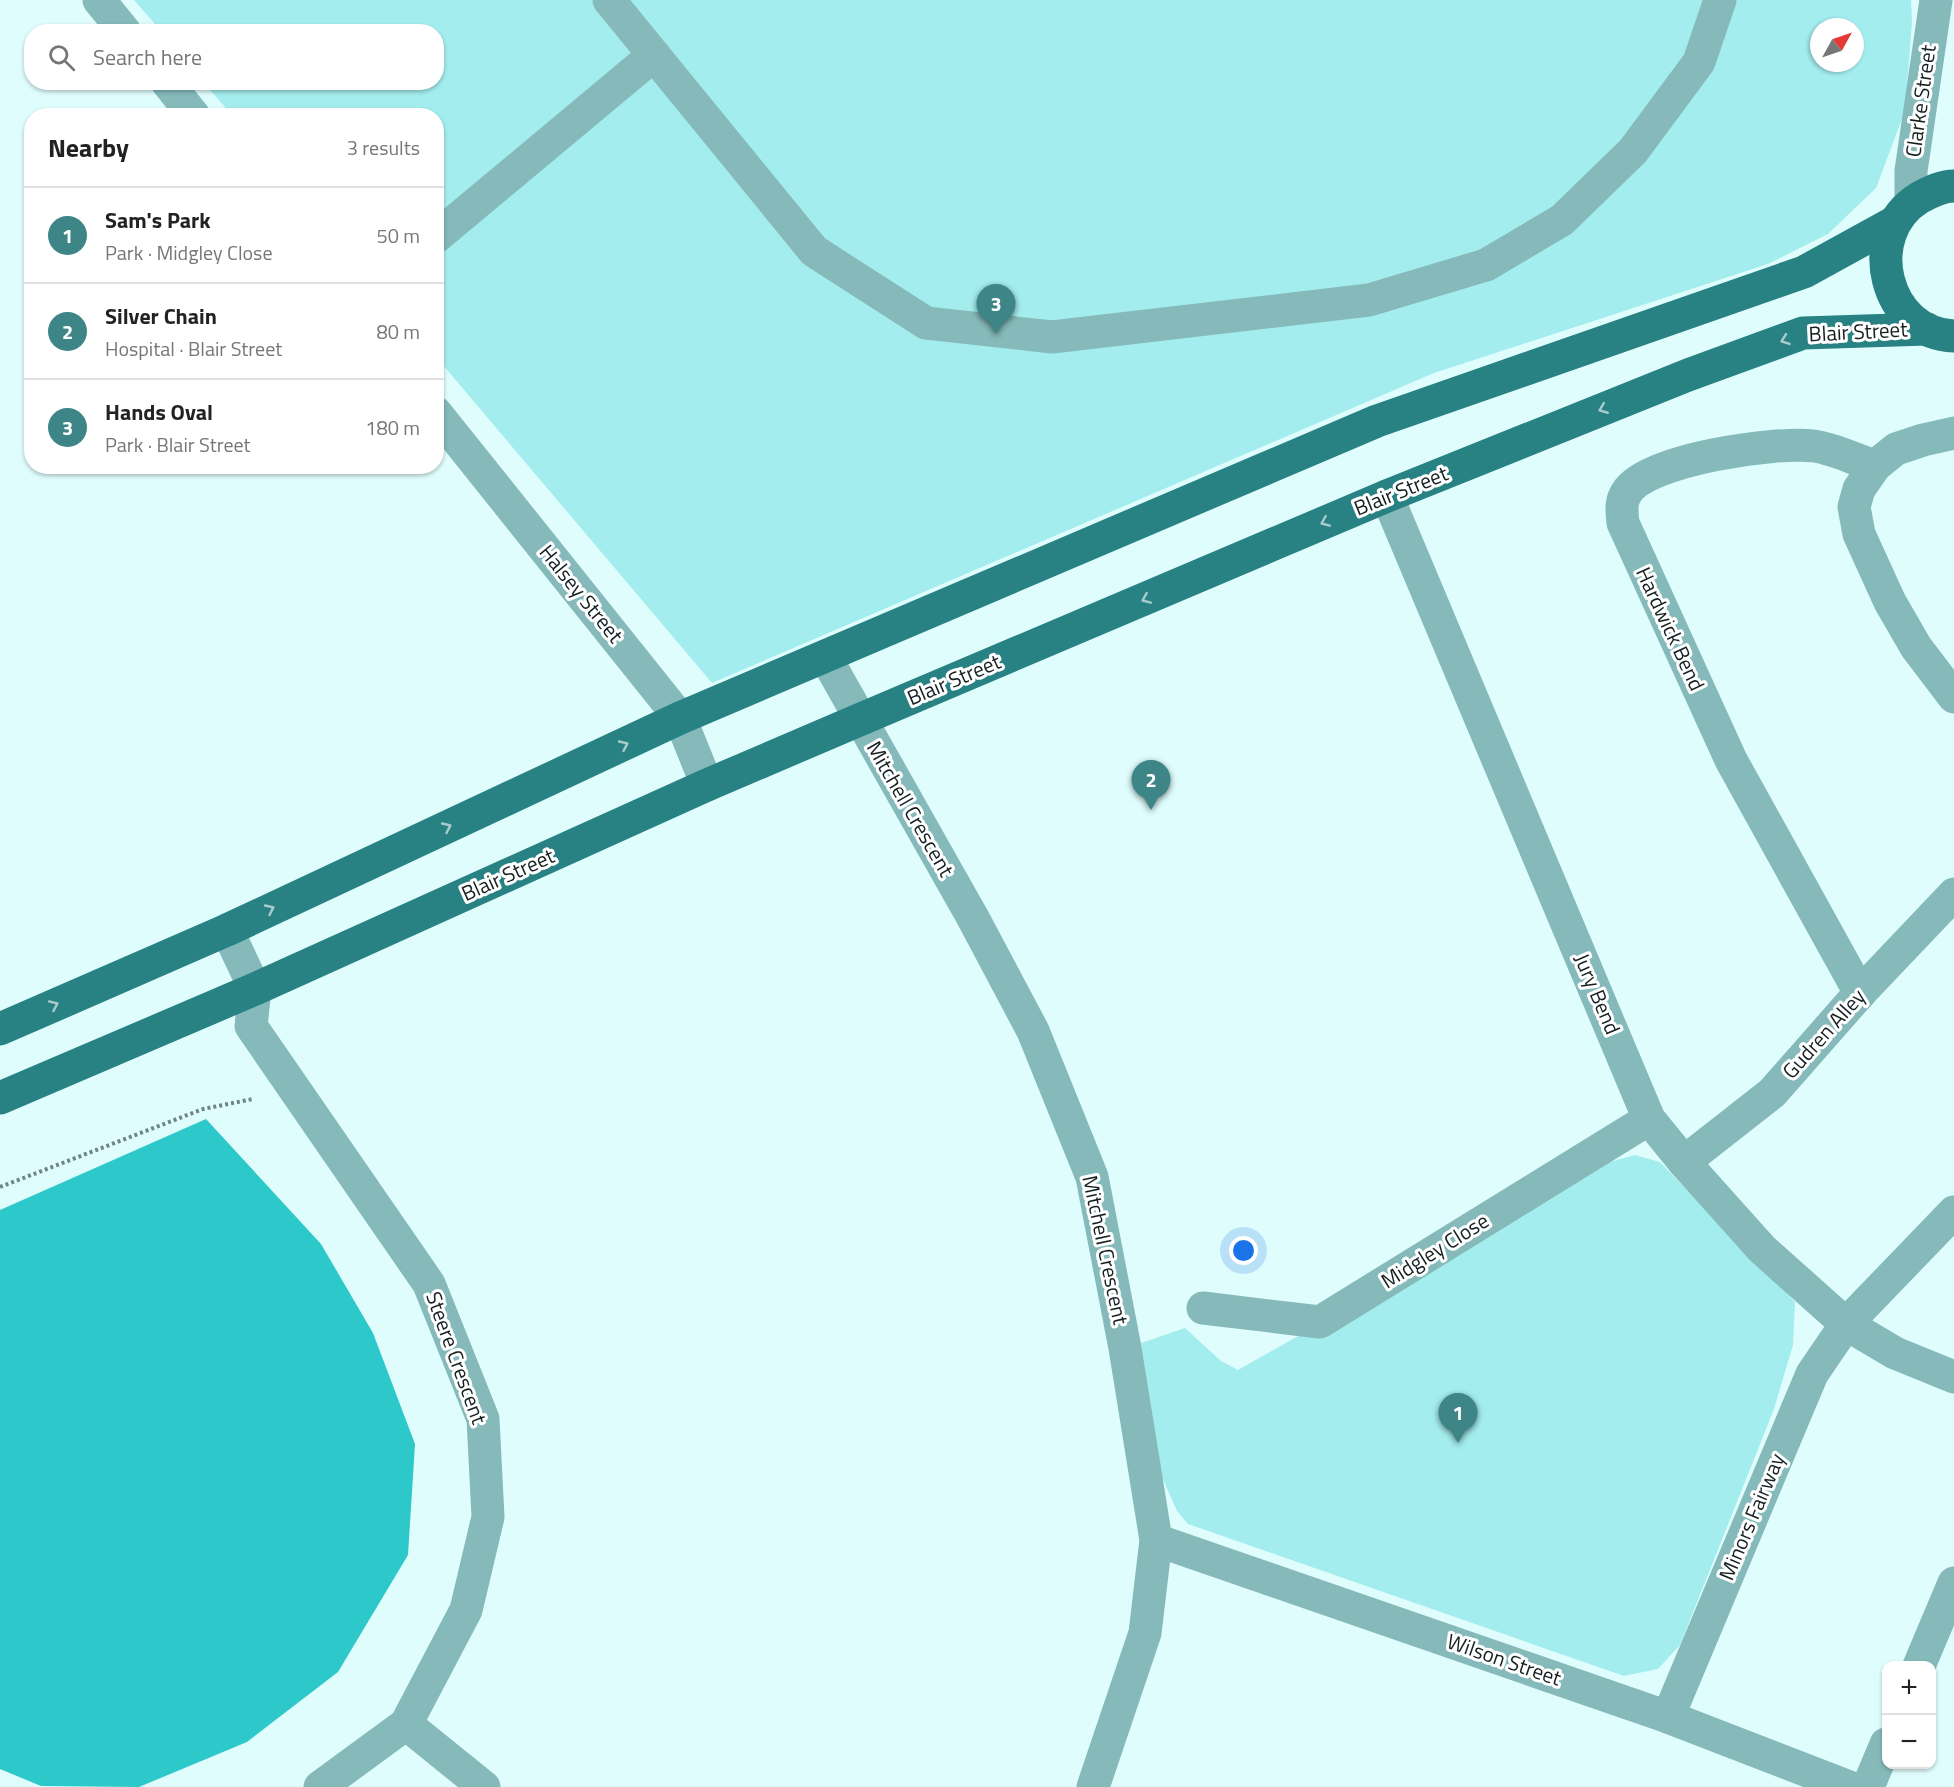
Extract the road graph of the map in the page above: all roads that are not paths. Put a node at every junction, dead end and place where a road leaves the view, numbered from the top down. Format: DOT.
graph roads {
  1 [pos="99,0"];
  2 [pos="609,0"];
  3 [pos="1720,0"];
  4 [pos="1936,0"];
  5 [pos="1943,0"];
  6 [pos="118,24"];
  7 [pos="1954,45"];
  8 [pos="654,55"];
  9 [pos="173,90"];
  10 [pos="188,108"];
  11 [pos="1954,186"];
  12 [pos="1903,213"];
  13 [pos="444,230"];
  14 [pos="1940,332"];
  15 [pos="444,423"];
  16 [pos="1954,433"];
  17 [pos="1875,466"];
  18 [pos="1387,496"];
  19 [pos="826,658"];
  20 [pos="1954,697"];
  21 [pos="680,718"];
  22 [pos="859,720"];
  23 [pos="707,785"];
  24 [pos="1954,894"];
  25 [pos="227,930"];
  26 [pos="255,988"];
  27 [pos="1860,993"];
  28 [pos="0,1029"];
  29 [pos="0,1098"];
  30 [pos="1649,1119"];
  31 [pos="1684,1162"];
  32 [pos="1954,1212"];
  33 [pos="1203,1308"];
  34 [pos="1846,1323"];
  35 [pos="1954,1377"];
  36 [pos="1156,1540"];
  37 [pos="1954,1583"];
  38 [pos="1921,1661"];
  39 [pos="1668,1716"];
  40 [pos="406,1724"];
  41 [pos="1882,1756"];
  42 [pos="320,1787"];
  43 [pos="484,1787"];
  44 [pos="1093,1787"];
  45 [pos="1849,1787"];
  46 [pos="1869,1787"];
  1 -- 6 [label="street"];
  2 -- 8 [label="street"];
  3 -- 8 [label="street"];
  4 -- 12 [label="street, Clarke Street"];
  5 -- 7 [label="street, Clarke Street"];
  8 -- 13 [label="street"];
  9 -- 10 [label="street"];
  11 -- 12 [label="main road"];
  12 -- 14 [label="main road"];
  12 -- 19 [label="main road"];
  14 -- 18 [label="main road, Blair Street, one-way"];
  15 -- 21 [label="street, Halsey Street"];
  16 -- 17 [label="street"];
  17 -- 20 [label="street"];
  17 -- 27 [label="street, Hardwick Bend"];
  18 -- 22 [label="main road, Blair Street, one-way"];
  18 -- 30 [label="street, Jury Bend"];
  19 -- 21 [label="main road"];
  19 -- 22 [label="street, Mitchell Crescent"];
  21 -- 23 [label="street, Halsey Street"];
  25 -- 21 [label="main road, one-way"];
  22 -- 23 [label="main road, Blair Street"];
  22 -- 36 [label="street, Mitchell Crescent"];
  23 -- 26 [label="main road, Blair Street"];
  24 -- 27 [label="street, Gudren Alley"];
  25 -- 26 [label="street"];
  28 -- 25 [label="main road, one-way"];
  26 -- 29 [label="main road, Blair Street"];
  26 -- 40 [label="street, Steere Crescent"];
  27 -- 31 [label="street, Gudren Alley"];
  30 -- 31 [label="street, Jury Bend"];
  30 -- 33 [label="street, Midgley Close"];
  31 -- 34 [label="street, Jury Bend"];
  32 -- 34 [label="street, Minors Fairway"];
  34 -- 35 [label="street, Jury Bend"];
  34 -- 39 [label="street, Minors Fairway"];
  36 -- 39 [label="street, Wilson Street"];
  36 -- 44 [label="street, Mitchell Crescent"];
  37 -- 38 [label="street"];
  39 -- 45 [label="street, Wilson Street"];
  40 -- 42 [label="street, Steere Crescent"];
  40 -- 43 [label="street"];
  41 -- 46 [label="street"];
}
